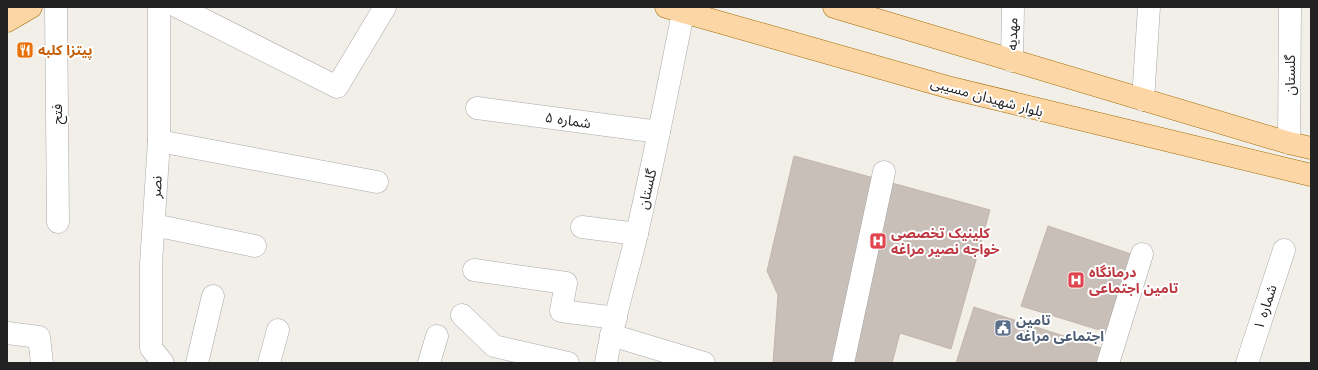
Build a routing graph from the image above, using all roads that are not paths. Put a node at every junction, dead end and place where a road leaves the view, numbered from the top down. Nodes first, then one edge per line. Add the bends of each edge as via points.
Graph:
1 (30, 7) edge
2 (56, 7) edge
3 (158, 7) edge
4 (178, 7) edge
5 (385, 7) edge
6 (834, 7) edge
7 (1013, 7) edge
8 (1149, 7) edge
9 (1290, 7) edge
10 (675, 10) edge
11 (7, 21) edge
12 (1012, 61) junction
13 (1143, 100) junction
14 (477, 108) dead end
15 (659, 132) junction
16 (159, 141) junction
17 (1289, 143) junction
18 (1311, 148) edge
19 (884, 172) dead end
20 (1311, 175) edge
21 (377, 182) dead end
22 (58, 222) dead end
23 (154, 225) junction
24 (582, 227) dead end
25 (637, 234) junction
26 (255, 246) dead end
27 (1284, 250) dead end
28 (1142, 254) dead end
29 (474, 270) dead end
30 (213, 296) dead end
31 (462, 314) dead end
32 (613, 326) junction
33 (278, 330) dead end
34 (7, 333) edge
35 (437, 336) dead end
36 (653, 356) edge
37 (42, 363) edge
38 (163, 363) edge
39 (197, 363) edge
40 (269, 363) edge
41 (429, 363) edge
42 (568, 363) edge
43 (606, 363) edge
44 (704, 363) edge
45 (843, 363) edge
46 (1108, 363) edge
47 (1247, 363) edge

1 - 11 main road
2 - 22 street, فتح
3 - 16 street, نصر
4 - 5 street via 337,87
6 - 12 main road
7 - 12 street, مهدیه
8 - 13 street
9 - 17 street, گلستان
10 - 15 street, گلستان
10 - 20 main road, بلوار شهیدان مسیبی via 951,88
12 - 13 main road
13 - 17 main road
14 - 15 street, شماره ۵
15 - 25 street, گلستان
16 - 21 street
16 - 23 street, نصر
17 - 18 main road
19 - 45 street
23 - 26 street
23 - 38 street, نصر via 151,264 151,348
24 - 25 street
25 - 32 street, گلستان
27 - 47 street, شماره ۱
28 - 46 street
29 - 32 street via 566,283 561,311
30 - 39 street
31 - 42 street via 494,346
32 - 36 street
32 - 43 street, گلستان
33 - 40 street
34 - 37 street via 39,337
35 - 41 street
36 - 44 street

